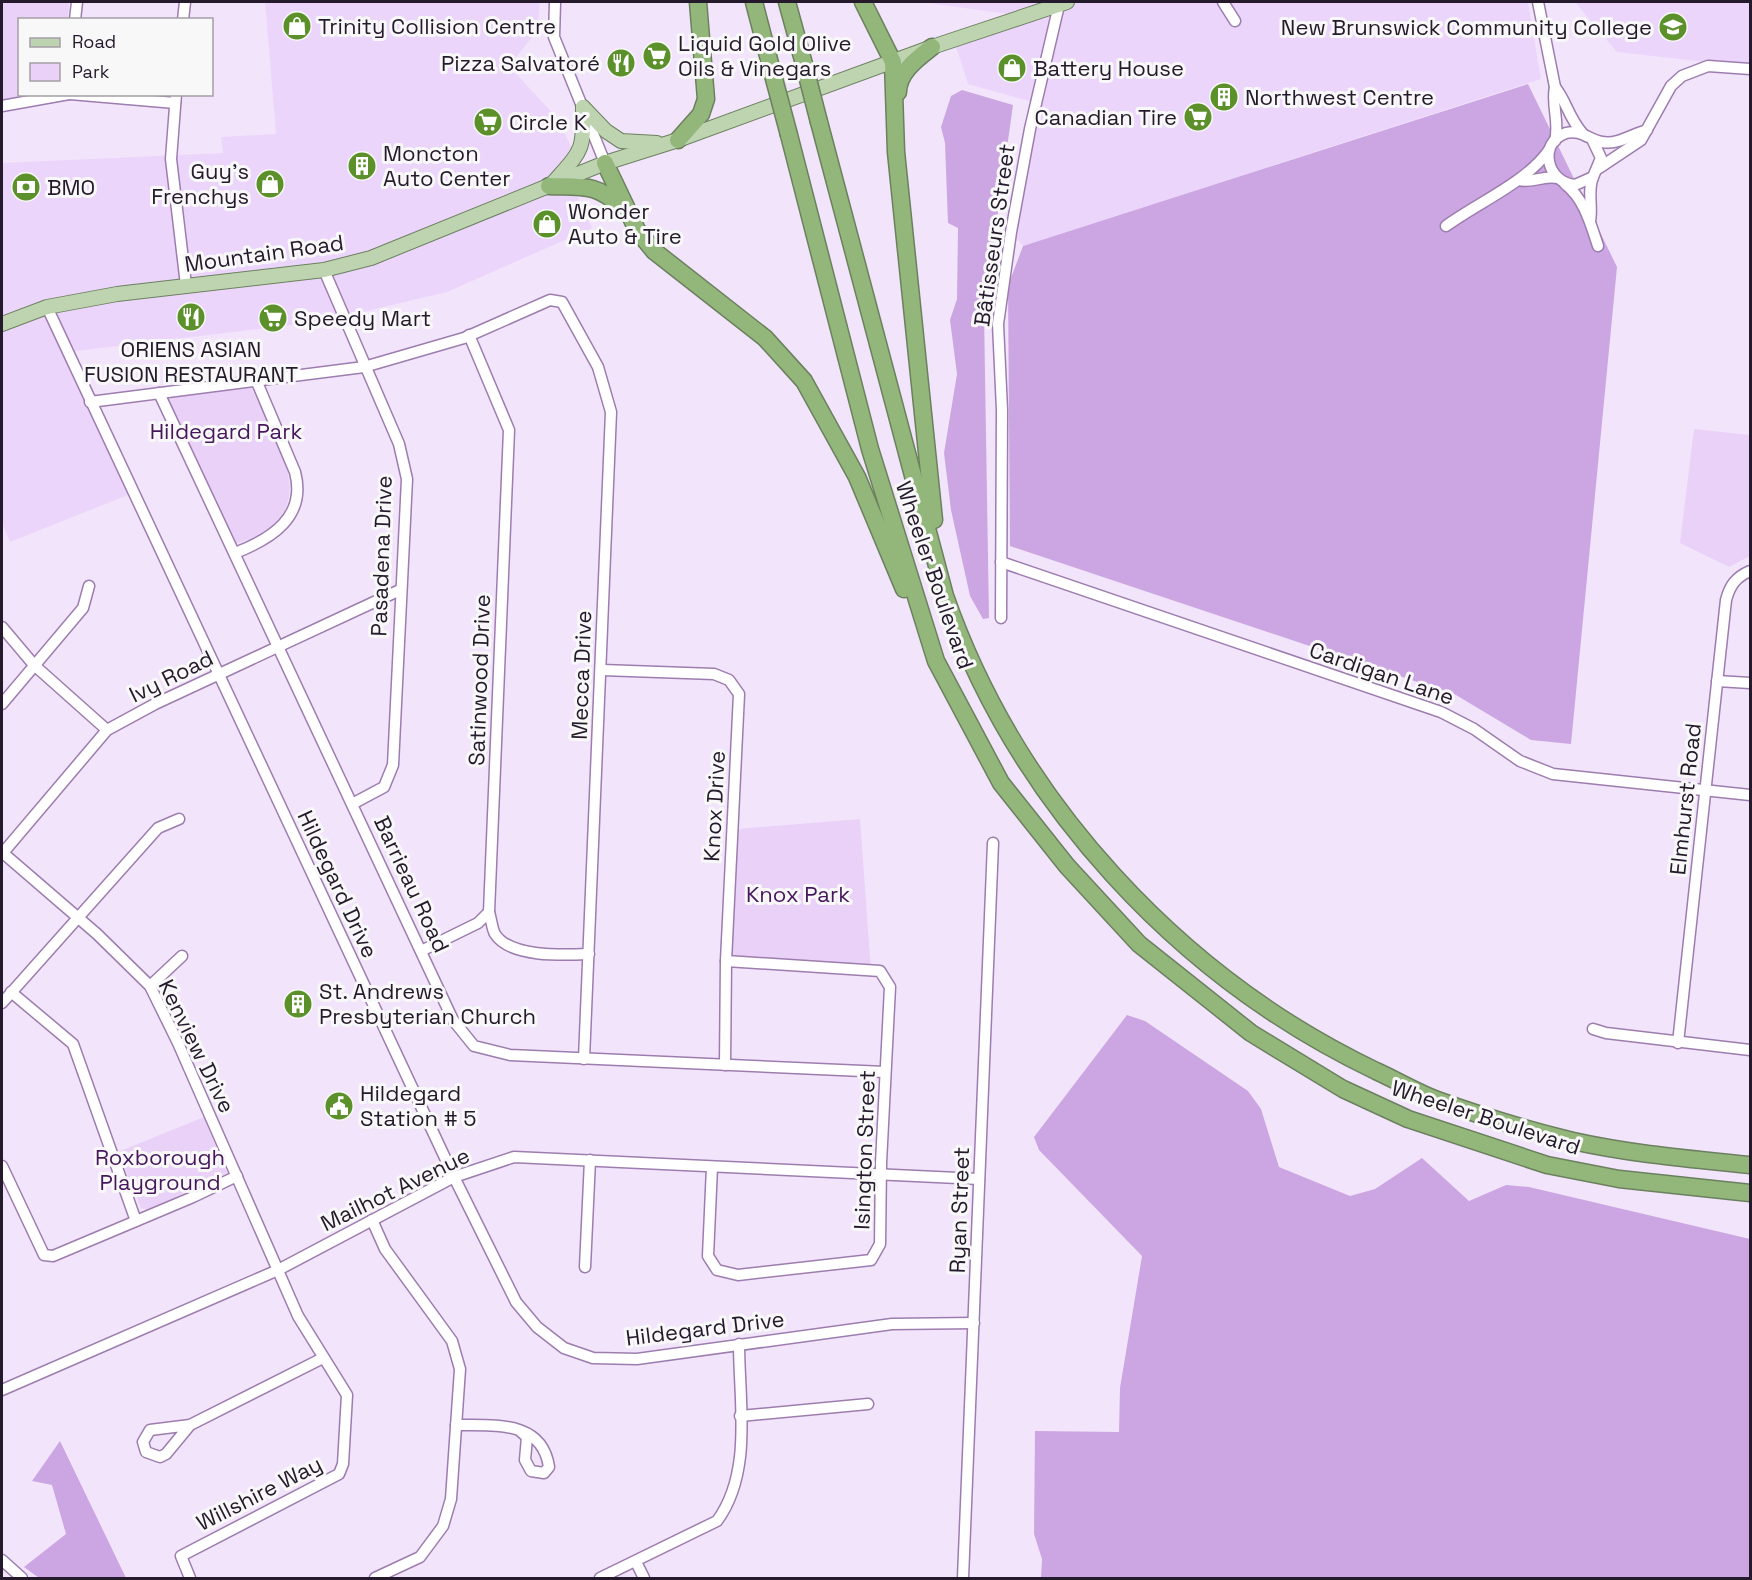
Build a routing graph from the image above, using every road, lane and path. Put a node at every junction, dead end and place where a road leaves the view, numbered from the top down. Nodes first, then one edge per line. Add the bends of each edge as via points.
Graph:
1 (77, 2) edge
2 (185, 2) edge
3 (555, 2) edge
4 (698, 2) edge
5 (754, 2) edge
6 (787, 2) edge
7 (863, 2) edge
8 (1223, 2) edge
9 (1539, 2) edge
10 (1063, 3) edge
11 (75, 18) edge
12 (183, 18) edge
13 (1235, 21) dead end
14 (932, 47) junction
15 (893, 62) junction
16 (1750, 69) edge
17 (1556, 87) junction
18 (58, 96) edge
19 (112, 96) edge
20 (176, 99) edge
21 (2, 106) edge
22 (582, 107) junction
23 (1647, 130) junction
24 (1588, 136) junction
25 (672, 142) junction
26 (1552, 146) junction
27 (605, 163) junction
28 (1596, 172) junction
29 (899, 176) junction
30 (1519, 180) junction
31 (1561, 181) junction
32 (549, 186) junction
33 (630, 217) junction
34 (1590, 221) junction
35 (1446, 226) dead end
36 (1598, 246) dead end
37 (324, 270) junction
38 (186, 285) junction
39 (47, 307) junction
40 (2, 324) edge
41 (469, 335) junction
42 (364, 368) junction
43 (256, 380) junction
44 (159, 393) junction
45 (90, 402) junction
46 (235, 553) junction
47 (1001, 562) junction
48 (1750, 571) edge
49 (89, 586) dead end
50 (400, 590) junction
51 (1001, 618) dead end
52 (2, 627) edge
53 (957, 630) junction
54 (279, 648) junction
55 (936, 661) junction
56 (34, 664) junction
57 (602, 670) junction
58 (218, 675) junction
59 (1717, 681) junction
60 (1750, 683) edge
61 (2, 704) edge
62 (107, 730) junction
63 (1705, 789) junction
64 (1750, 795) edge
65 (354, 803) junction
66 (179, 819) dead end
67 (993, 843) dead end
68 (2, 853) edge
69 (489, 912) junction
70 (77, 917) junction
71 (421, 951) junction
72 (589, 954) junction
73 (182, 956) dead end
74 (726, 961) junction
75 (150, 986) junction
76 (11, 992) junction
77 (2, 1003) edge
78 (1593, 1029) dead end
79 (1678, 1043) junction
80 (1750, 1050) edge
81 (584, 1059) junction
82 (725, 1065) junction
83 (885, 1072) junction
84 (590, 1160) junction
85 (1750, 1165) edge
86 (2, 1166) edge
87 (712, 1167) junction
88 (882, 1175) junction
89 (237, 1176) junction
90 (454, 1177) junction
91 (979, 1179) junction
92 (1750, 1193) edge
93 (372, 1220) junction
94 (136, 1221) junction
95 (585, 1267) dead end
96 (278, 1270) junction
97 (974, 1323) junction
98 (739, 1344) junction
99 (323, 1358) junction
100 (2, 1390) edge
101 (868, 1404) dead end
102 (740, 1416) junction
103 (190, 1425) dead end
104 (456, 1425) junction
105 (519, 1430) dead end
106 (2, 1560) edge
107 (636, 1562) junction
108 (22, 1578) edge
109 (190, 1578) edge
110 (375, 1578) edge
111 (600, 1578) edge
112 (644, 1578) edge
113 (963, 1578) edge

1 - 11 street
2 - 12 street
3 - 22 street via 555,38
4 - 25 highway via 706,99 701,114
5 - 55 highway, Wheeler Boulevard, bridge via 870,449
6 - 53 highway, Wheeler Boulevard, bridge
7 - 15 highway
8 - 13 street
9 - 17 street
10 - 14 main road, Mountain Road
10 - 47 street, Bâtisseurs Street via 1029,129 998,324
14 - 15 main road, Mountain Road
14 - 29 highway via 909,66 898,86
15 - 25 main road, Mountain Road
15 - 29 highway
16 - 23 street via 1708,66 1682,76 1671,86
17 - 24 street via 1571,120
17 - 26 street via 1553,97 1557,131
18 - 21 street
19 - 20 street
20 - 38 street via 171,159
22 - 25 main road via 621,141
22 - 27 street
22 - 32 main road via 584,142 576,157
23 - 24 street via 1617,142 1603,143
23 - 28 street via 1641,140
24 - 26 street via 1568,133
24 - 28 street via 1600,153
25 - 27 main road, Mountain Road
26 - 30 street
26 - 31 street via 1549,165
27 - 32 main road, Mountain Road
27 - 33 highway
28 - 31 street via 1580,184
28 - 34 street via 1589,193
29 - 53 highway via 932,513
30 - 31 street via 1549,177
30 - 35 street
31 - 34 street via 1576,194
32 - 33 highway via 606,192
32 - 37 main road, Mountain Road via 371,258
33 - 55 highway via 654,251 765,338 804,381 857,477
34 - 36 street
37 - 38 main road, Mountain Road
37 - 42 street, Pasadena Drive
38 - 39 main road, Mountain Road
39 - 40 main road, Mountain Road
39 - 45 street, Hildegard Drive
41 - 42 street
41 - 57 street, Mecca Drive via 550,300 562,302 598,367 610,412
41 - 69 street, Satinwood Drive via 509,430
42 - 43 street
42 - 50 street, Pasadena Drive via 399,444 406,479
43 - 44 street
43 - 46 street via 294,472 295,507 288,521 272,535
44 - 45 street
44 - 46 street, Barrieau Road
45 - 58 street, Hildegard Drive
46 - 54 street, Barrieau Road
47 - 51 street, Bâtisseurs Street
47 - 63 street, Cardigan Lane via 1440,712 1537,770 1594,780
48 - 59 street, Elmhurst Road via 1730,586
49 - 56 street via 83,608
50 - 54 street, Ivy Road
50 - 65 street, Pasadena Drive via 393,765 384,787
52 - 56 street
53 - 85 highway, Wheeler Boulevard via 1007,731 1050,799 1099,860 1212,968 1272,1012 1335,1051 1436,1100 1574,1141
54 - 58 street, Ivy Road
54 - 65 street, Barrieau Road
55 - 92 highway, Wheeler Boulevard via 1001,783 1067,866 1139,944 1251,1033 1343,1089 1408,1119 1547,1165 1619,1179
56 - 61 street
56 - 62 street
57 - 72 street, Mecca Drive
57 - 74 street, Knox Drive via 714,674 729,680 738,694
58 - 62 street, Ivy Road
58 - 90 street, Hildegard Drive
59 - 60 street
59 - 63 street, Elmhurst Road
62 - 68 street, Ivy Road
63 - 64 street, Cardigan Lane
63 - 79 street, Elmhurst Road
65 - 71 street, Barrieau Road
66 - 70 street via 158,828
67 - 91 street, Ryan Street
68 - 70 street, Kenview Drive
69 - 71 street via 478,923
69 - 72 street, Satinwood Drive via 495,934 508,946 547,955
70 - 75 street, Kenview Drive
70 - 76 street
71 - 81 street, Barrieau Road via 453,1020 474,1046 510,1055
72 - 81 street, Mecca Drive
73 - 75 street
74 - 82 street, Knox Drive
74 - 83 street, Isington Street via 880,971 890,987
75 - 89 street, Kenview Drive
76 - 77 street
76 - 94 street via 73,1044
78 - 79 street
79 - 80 street
81 - 82 street, Barrieau Road
82 - 83 street, Barrieau Road
83 - 88 street, Isington Street
84 - 87 street, Mailhot Avenue
84 - 90 street, Mailhot Avenue via 514,1157
84 - 95 street
86 - 94 street via 44,1255 53,1256
87 - 88 street, Mailhot Avenue
87 - 88 street, Isington Street via 708,1256 717,1270 738,1275 871,1260 880,1244
88 - 91 street, Mailhot Avenue
89 - 94 street
89 - 96 street, Kenview Drive
90 - 93 street, Mailhot Avenue
90 - 98 street, Hildegard Drive via 516,1302 537,1327 564,1348 592,1358 637,1359
91 - 97 street, Ryan Street
93 - 96 street, Mailhot Avenue
93 - 104 street via 385,1250 452,1341 460,1368
96 - 99 street, Willshire Way via 298,1316
96 - 100 street, Mailhot Avenue
97 - 98 street, Hildegard Drive via 892,1324
97 - 113 street, Ryan Street
98 - 102 street
99 - 103 street
99 - 109 street, Willshire Way via 347,1395 339,1474 181,1556
101 - 102 street
102 - 107 street via 739,1473 729,1504 717,1521
104 - 105 street
104 - 110 street via 451,1499 443,1526 420,1557
106 - 108 street
107 - 111 street
107 - 112 street

